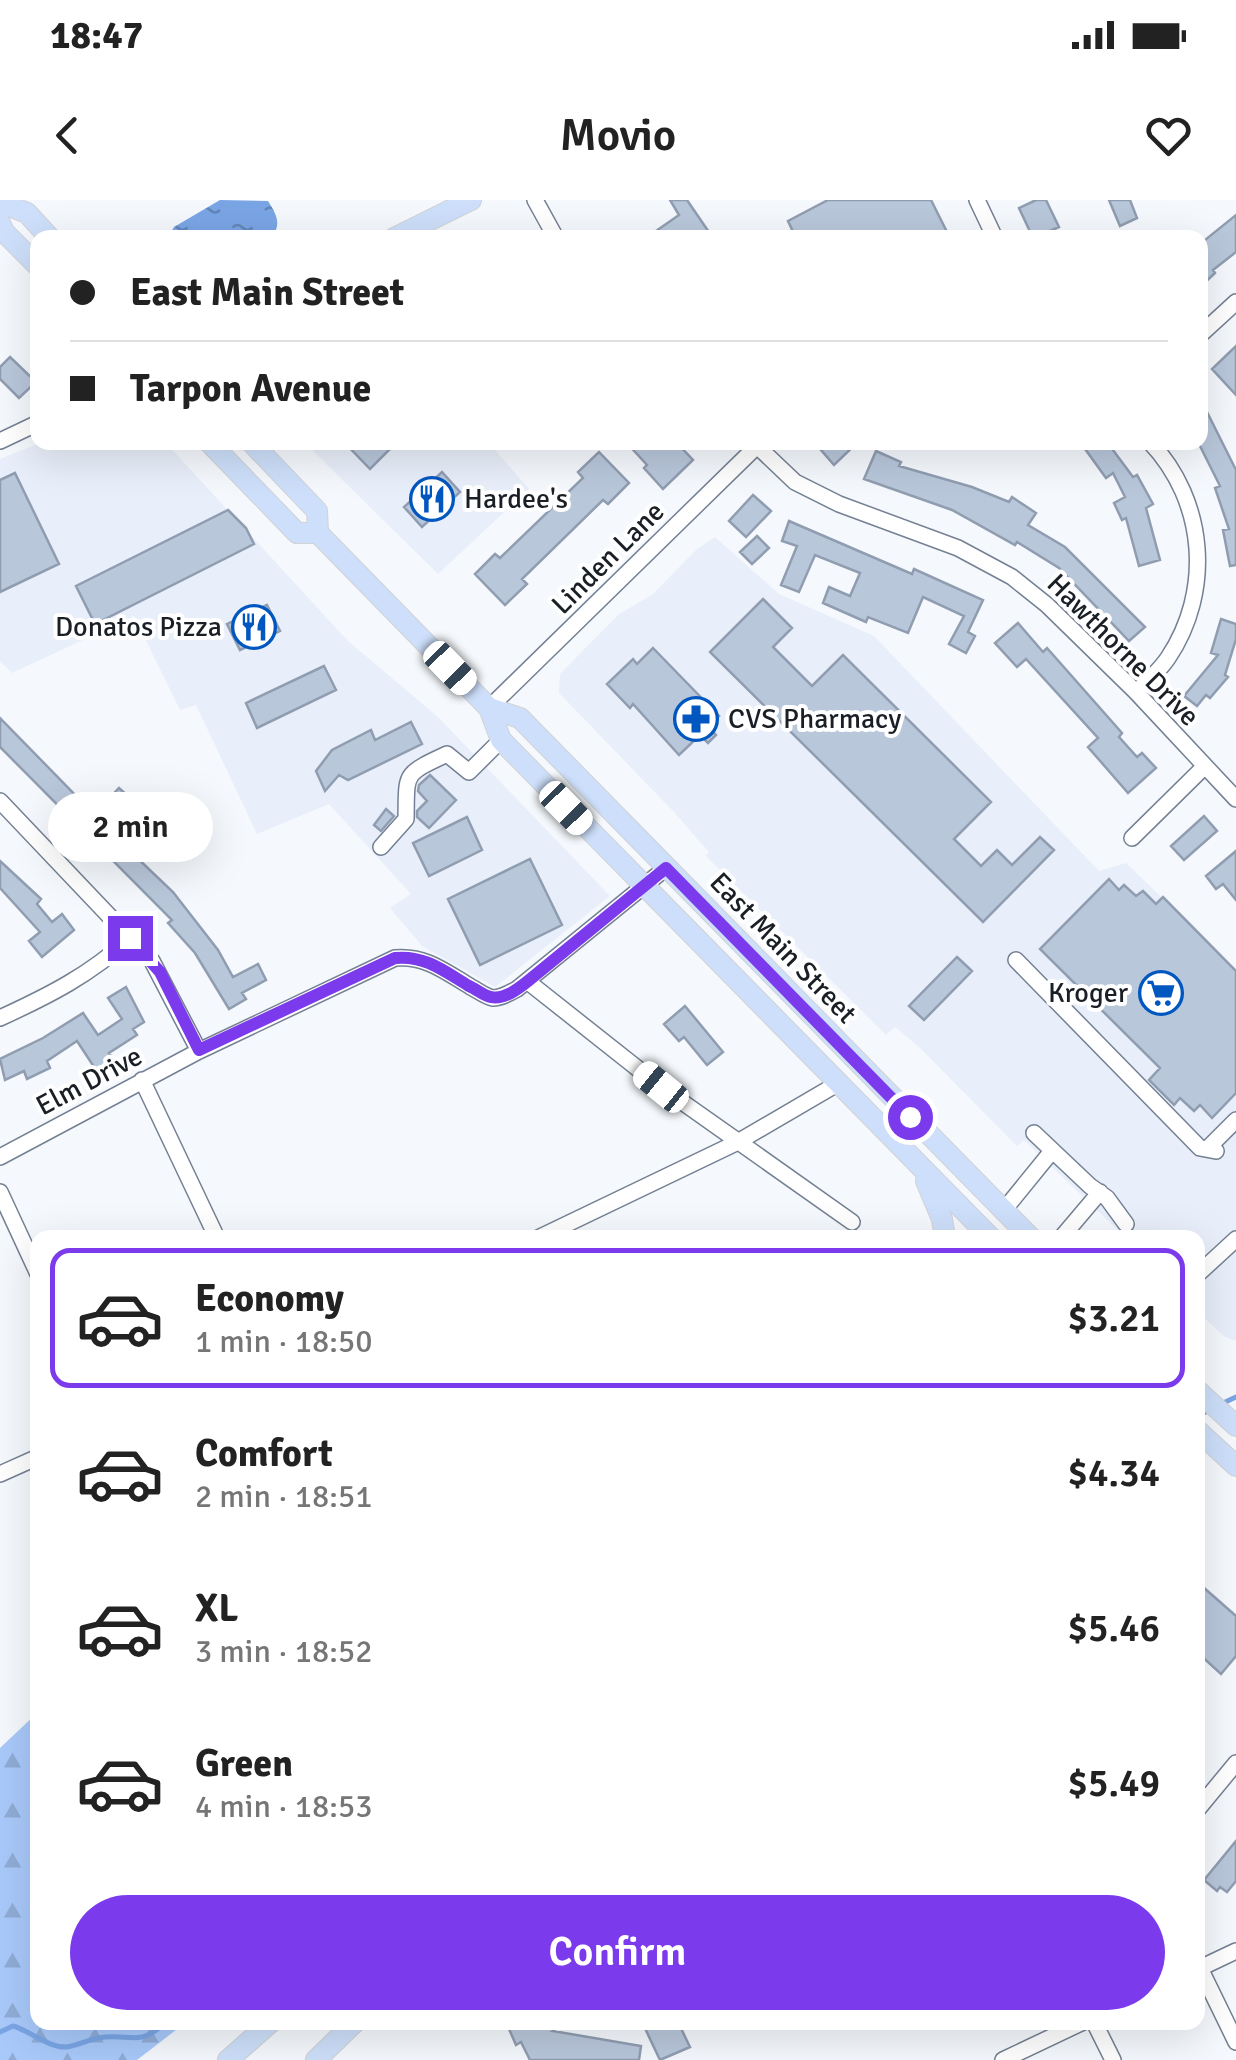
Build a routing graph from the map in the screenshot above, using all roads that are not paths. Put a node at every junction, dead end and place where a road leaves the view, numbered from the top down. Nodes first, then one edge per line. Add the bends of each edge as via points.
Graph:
1 (471, 200) edge
2 (535, 200) edge
3 (977, 200) edge
4 (0, 202) edge
5 (0, 223) edge
6 (42, 230) edge
7 (410, 230) edge
8 (552, 230) edge
9 (991, 230) edge
10 (30, 258) edge
11 (1236, 302) edge
12 (1208, 328) edge
13 (30, 426) edge
14 (0, 441) edge
15 (218, 450) edge
16 (259, 450) edge
17 (751, 450) edge
18 (763, 450) edge
19 (1156, 450) edge
20 (318, 533) junction
21 (1136, 692) junction
22 (490, 708) junction
23 (501, 740) junction
24 (1204, 767) junction
25 (1236, 799) edge
26 (0, 801) edge
27 (1132, 838) dead end
28 (381, 847) dead end
29 (666, 868) junction
30 (643, 887) junction
31 (130, 938) junction
32 (1016, 960) dead end
33 (528, 981) junction
34 (0, 1018) edge
35 (199, 1050) junction
36 (142, 1080) junction
37 (837, 1084) junction
38 (1236, 1120) edge
39 (1034, 1133) dead end
40 (736, 1143) junction
41 (1052, 1151) junction
42 (0, 1157) edge
43 (918, 1166) junction
44 (0, 1192) edge
45 (1100, 1192) junction
46 (1004, 1210) junction
47 (1079, 1219) junction
48 (852, 1222) dead end
49 (212, 1230) edge
50 (555, 1230) edge
51 (942, 1230) edge
52 (981, 1230) edge
53 (992, 1230) edge
54 (1024, 1230) edge
55 (1069, 1230) edge
56 (1236, 1239) edge
57 (30, 1257) edge
58 (1205, 1268) edge
59 (1205, 1397) edge
60 (1236, 1426) edge
61 (1205, 1439) edge
62 (30, 1461) edge
63 (1236, 1466) edge
64 (0, 1474) edge
65 (1234, 1767) edge
66 (1205, 1801) edge
67 (1236, 1952) edge
68 (1205, 1966) edge
69 (1205, 1981) edge
70 (262, 2030) edge
71 (347, 2030) edge
72 (1067, 2030) edge
73 (1098, 2030) edge
74 (1236, 2042) edge
75 (228, 2060) edge
76 (316, 2060) edge
77 (1003, 2060) edge
78 (1113, 2060) edge

1 - 7 main road
2 - 8 street
3 - 9 street
4 - 6 main road
5 - 10 main road
11 - 12 street
13 - 14 street
15 - 20 main road, East Main Street via 297,533
16 - 20 main road, East Main Street via 317,510
17 - 22 street, Linden Lane
18 - 21 street, Hawthorne Drive via 795,482 1012,577
19 - 21 street via 1186,499 1198,563 1191,612 1177,644
20 - 22 main road, East Main Street
21 - 24 street, Hawthorne Drive
22 - 23 main road, East Main Street
22 - 29 main road, East Main Street via 520,718
23 - 28 street via 468,772 447,754 411,774 406,819
23 - 30 main road, East Main Street
24 - 25 street, Hawthorne Drive
24 - 27 street
26 - 31 street
29 - 30 street, Elm Drive
29 - 46 main road, East Main Street
30 - 33 street, Elm Drive
30 - 37 main road, East Main Street
31 - 34 street via 91,972
31 - 35 street via 160,972
32 - 38 street via 1200,1148 1211,1150
33 - 35 street, Elm Drive via 492,998 426,960 395,958
33 - 40 street
35 - 36 street, Elm Drive
36 - 42 street, Elm Drive
36 - 49 street
37 - 40 street
37 - 43 main road, East Main Street
39 - 41 street
40 - 48 street
40 - 50 street
41 - 45 street
41 - 46 street
43 - 51 main road
43 - 52 main road, East Main Street
44 - 57 street
45 - 47 street
45 - 47 street via 1122,1219
46 - 53 main road
46 - 54 main road, East Main Street
47 - 55 street
56 - 58 street
59 - 60 main road
61 - 63 main road
62 - 64 street
65 - 66 street
67 - 68 street
69 - 74 street
70 - 75 main road
71 - 76 main road
72 - 77 street
73 - 78 street

